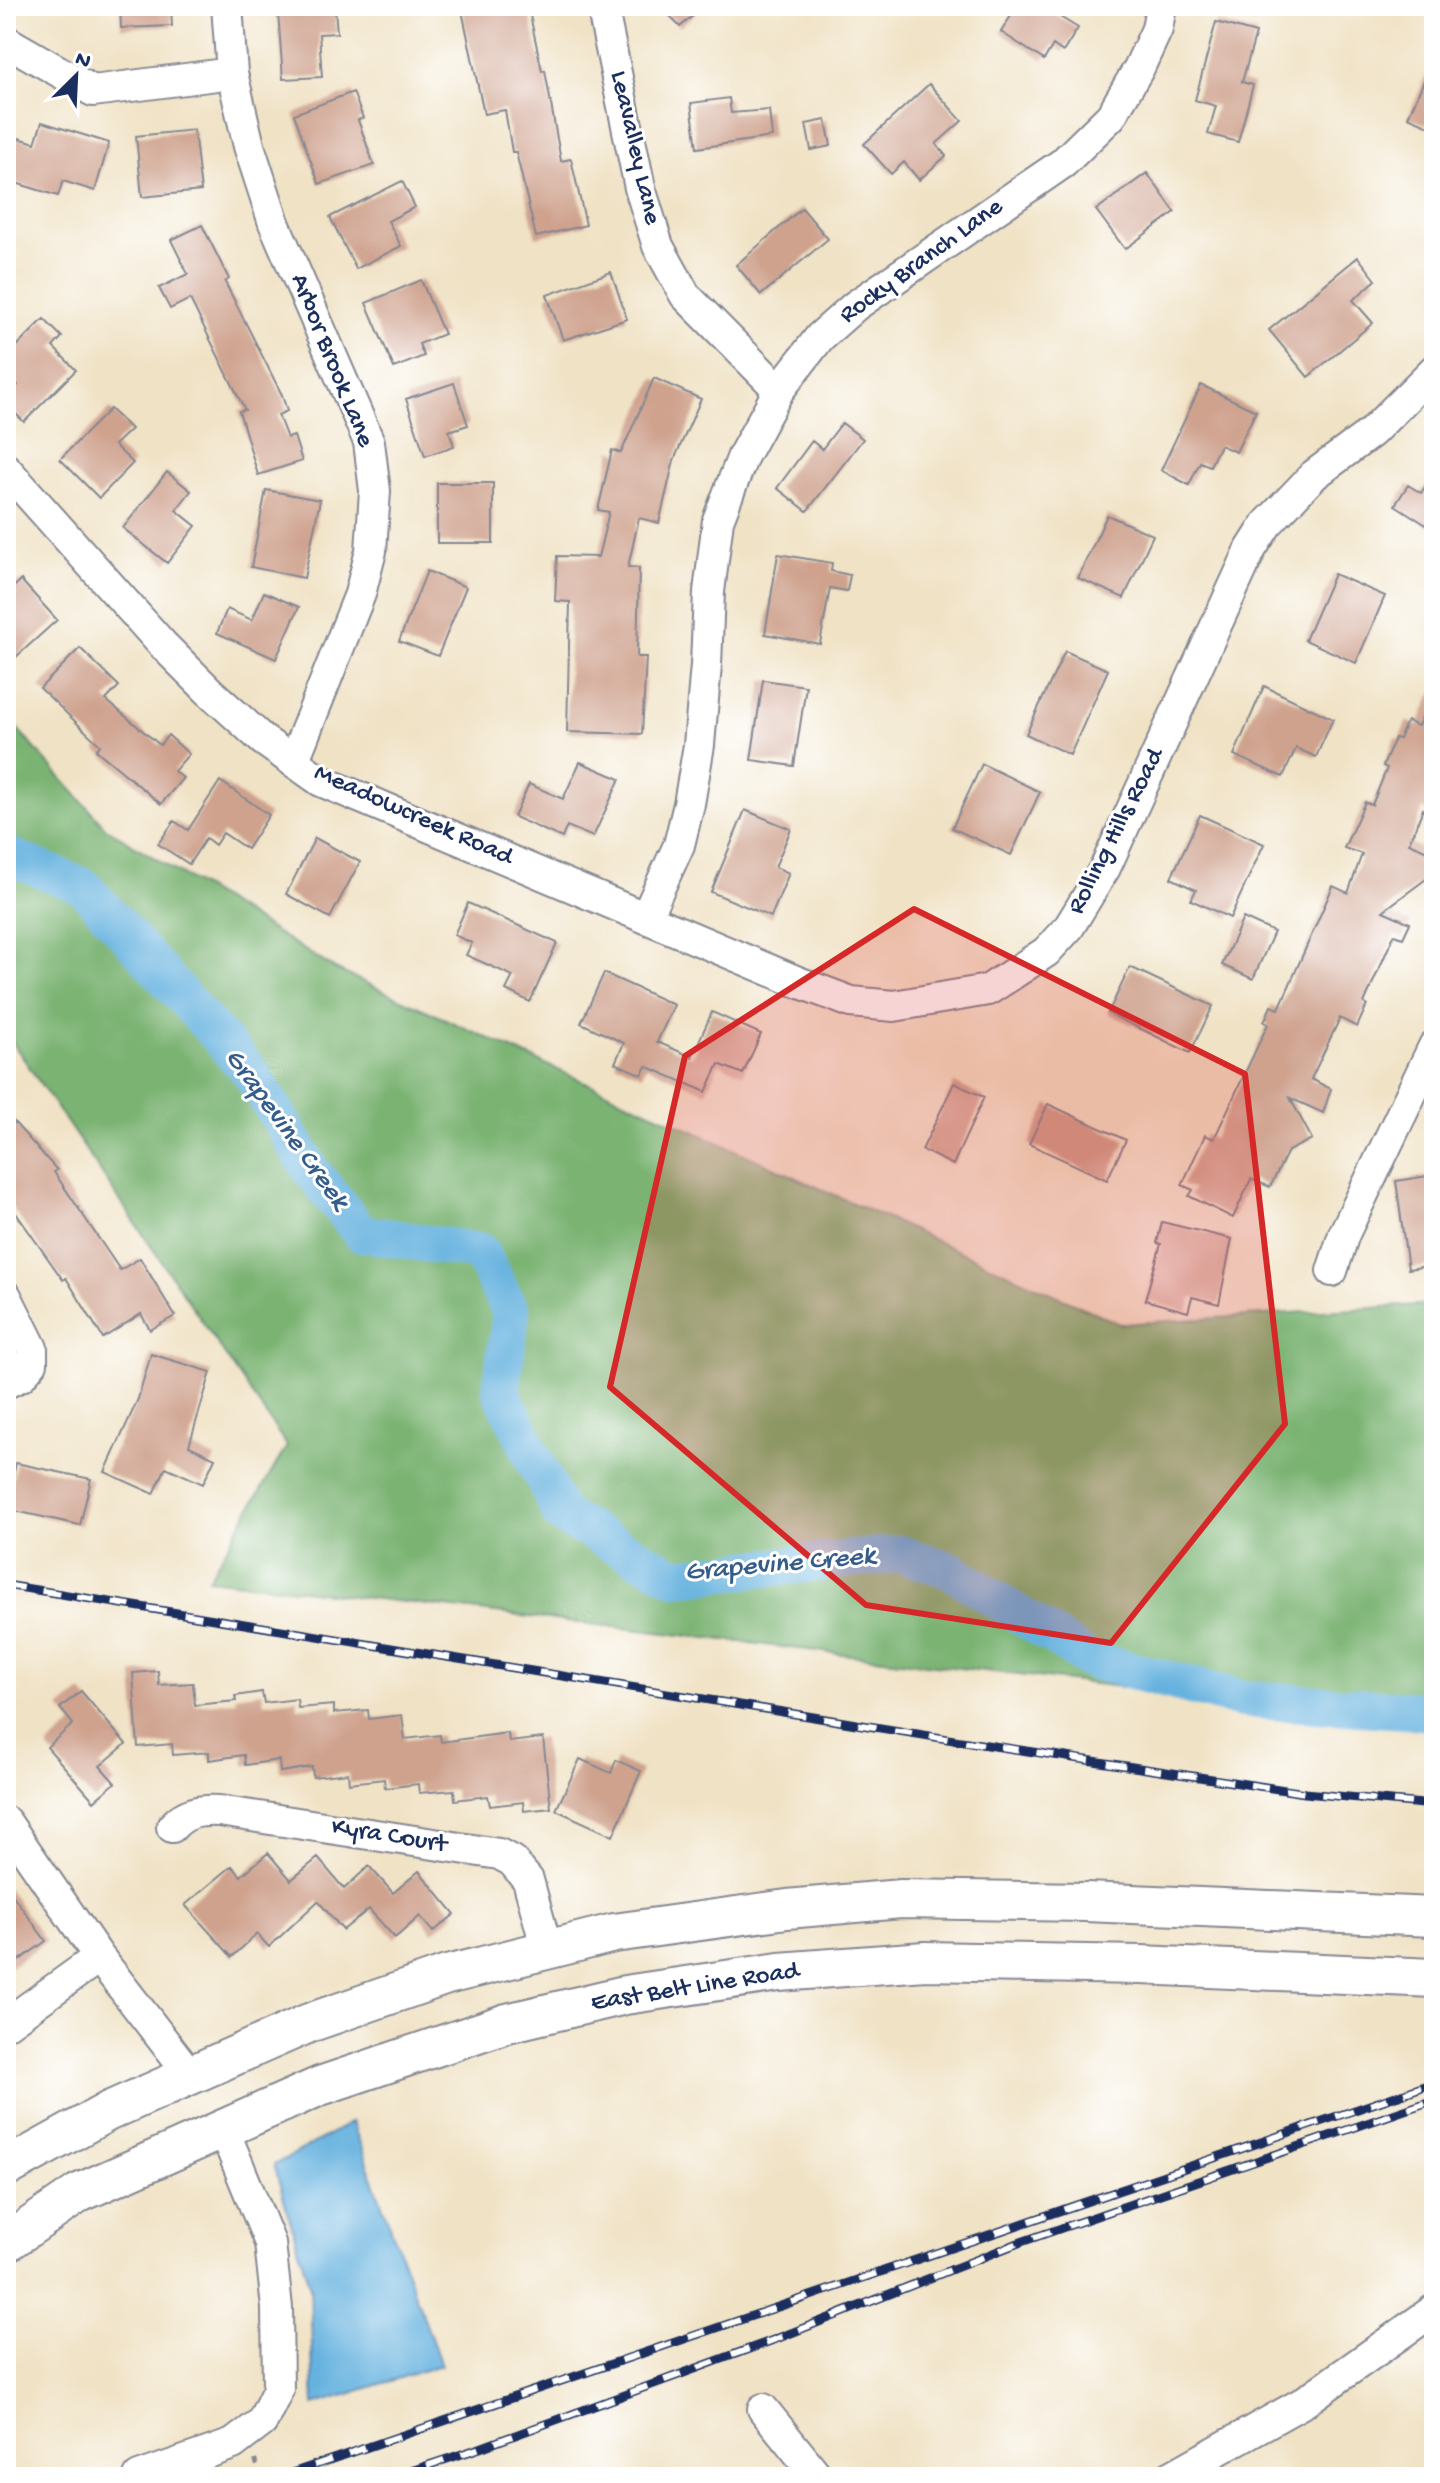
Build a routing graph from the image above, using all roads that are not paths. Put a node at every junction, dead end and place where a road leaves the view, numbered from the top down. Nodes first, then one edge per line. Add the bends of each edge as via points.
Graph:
1 (227, 6) edge
2 (604, 6) edge
3 (1161, 6) edge
4 (6, 41) edge
5 (232, 73) junction
6 (1434, 370) edge
7 (779, 390) junction
8 (6, 469) edge
9 (294, 760) junction
10 (646, 917) junction
11 (1434, 1046) edge
12 (1332, 1271) dead end
13 (6, 1296) edge
14 (6, 1383) edge
15 (6, 1822) edge
16 (172, 1827) dead end
17 (1347, 1913) junction
18 (1434, 1917) edge
19 (547, 1950) junction
20 (99, 1957) junction
21 (1343, 1975) junction
22 (1434, 1978) edge
23 (507, 2023) junction
24 (6, 2024) edge
25 (190, 2075) junction
26 (223, 2128) junction
27 (6, 2168) edge
28 (6, 2243) edge
29 (1434, 2310) edge
30 (763, 2409) dead end
31 (139, 2477) edge
32 (818, 2477) edge
33 (1170, 2477) edge

1 - 5 street, Arbor Brook Lane
2 - 7 street, Leavalley Lane via 640,188 658,246 685,295
3 - 7 street, Rocky Branch Lane via 1157,29 1111,116 1063,163 855,306 820,337
4 - 5 street via 93,91
5 - 9 street, Arbor Brook Lane via 274,223 369,442 375,491 371,551 360,594
6 - 10 street, Rolling Hills Road via 1372,432 1314,475 1267,524 1105,868 1069,927 1046,952 988,990 894,1006 851,1002
7 - 10 street, Rocky Branch Lane via 743,456 718,520 689,804 679,845
8 - 9 street, Meadowcreek Road via 171,653 263,740
9 - 10 street, Meadowcreek Road via 321,781
11 - 12 street via 1344,1234
13 - 14 street via 32,1348 32,1363
15 - 20 street
16 - 19 street, Kyra Court via 190,1813 219,1811 499,1854 528,1880
17 - 18 main road
17 - 19 main road via 901,1899 614,1933
17 - 21 main road
19 - 23 main road via 539,1990
19 - 25 main road via 447,1975 309,2023
20 - 24 street
20 - 25 street
21 - 22 main road, East Belt Line Road
21 - 23 main road, East Belt Line Road via 925,1961 764,1975 625,1995
23 - 26 main road, East Belt Line Road via 320,2086
25 - 26 main road
25 - 27 main road via 109,2111
26 - 28 main road, East Belt Line Road via 79,2193
26 - 31 street via 270,2243 278,2389 262,2422 233,2444
29 - 33 street via 1304,2402
30 - 32 street

